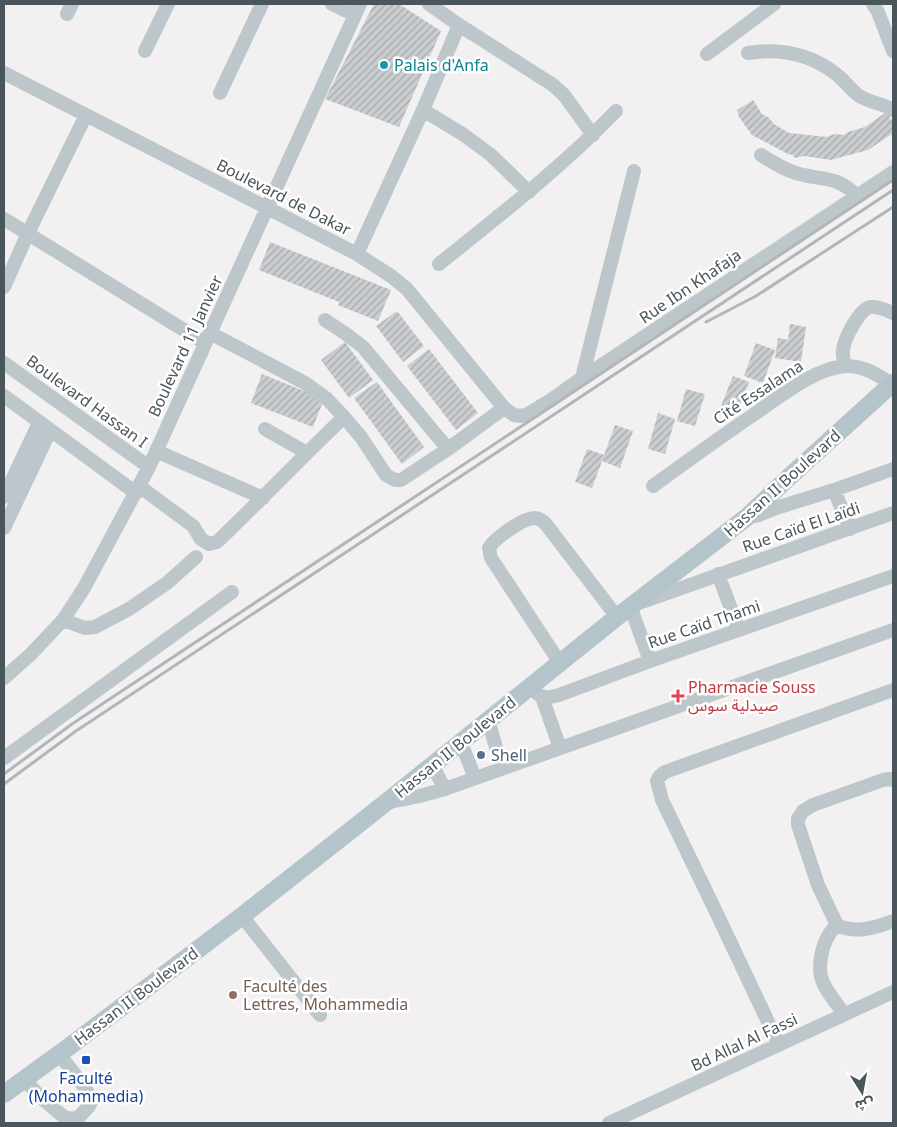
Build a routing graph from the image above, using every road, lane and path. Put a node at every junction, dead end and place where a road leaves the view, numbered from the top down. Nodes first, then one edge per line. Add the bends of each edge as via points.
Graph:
1 (168, 4) edge
2 (262, 4) edge
3 (332, 4) edge
4 (428, 4) edge
5 (774, 4) edge
6 (872, 4) edge
7 (357, 9) edge
8 (459, 25) junction
9 (145, 51) dead end
10 (893, 51) edge
11 (748, 52) dead end
12 (707, 54) dead end
13 (4, 73) edge
14 (220, 93) dead end
15 (423, 110) junction
16 (893, 110) edge
17 (616, 111) dead end
18 (86, 115) junction
19 (593, 135) junction
20 (761, 155) dead end
21 (634, 171) dead end
22 (893, 172) edge
23 (529, 192) junction
24 (857, 196) junction
25 (267, 208) junction
26 (4, 219) edge
27 (28, 234) junction
28 (357, 254) junction
29 (439, 264) dead end
30 (4, 287) edge
31 (893, 313) edge
32 (326, 320) dead end
33 (208, 338) junction
34 (4, 363) edge
35 (845, 366) junction
36 (582, 378) junction
37 (893, 383) edge
38 (4, 396) edge
39 (504, 408) junction
40 (344, 417) junction
41 (45, 427) junction
42 (266, 429) dead end
43 (448, 449) junction
44 (156, 451) junction
45 (307, 453) junction
46 (149, 467) junction
47 (893, 469) edge
48 (653, 486) dead end
49 (138, 489) junction
50 (834, 490) junction
51 (4, 497) edge
52 (263, 498) junction
53 (8, 510) edge
54 (893, 512) edge
55 (747, 517) junction
56 (4, 528) edge
57 (850, 529) junction
58 (196, 557) dead end
59 (718, 574) junction
60 (893, 576) edge
61 (232, 592) dead end
62 (628, 609) junction
63 (63, 620) junction
64 (739, 630) junction
65 (893, 630) edge
66 (650, 661) junction
67 (560, 662) junction
68 (4, 678) edge
69 (893, 690) edge
70 (537, 692) junction
71 (488, 720) junction
72 (461, 743) junction
73 (560, 748) junction
74 (4, 758) edge
75 (432, 765) junction
76 (502, 768) junction
77 (474, 778) junction
78 (893, 780) edge
79 (445, 789) junction
80 (384, 803) junction
81 (242, 916) junction
82 (893, 921) edge
83 (837, 925) junction
84 (893, 992) edge
85 (844, 1014) junction
86 (320, 1015) dead end
87 (779, 1045) junction
88 (59, 1054) junction
89 (24, 1080) junction
90 (4, 1094) edge
91 (609, 1123) edge

1 - 9 street
2 - 14 street
3 - 7 street
4 - 8 street
5 - 12 street
6 - 10 street
7 - 25 street, Boulevard 11 Janvier
8 - 15 street
8 - 19 street via 553,85
11 - 16 street via 785,52 808,58 828,68 859,96
13 - 18 street, Boulevard de Dakar
15 - 23 street via 490,154
15 - 28 street
17 - 19 street
18 - 25 street, Boulevard de Dakar
18 - 27 street
19 - 23 street
20 - 24 street via 796,173 838,181
21 - 36 street
22 - 24 street, Rue Ibn Khafaja
23 - 29 street
24 - 36 street, Rue Ibn Khafaja
25 - 28 street, Boulevard de Dakar
25 - 33 street, Boulevard 11 Janvier
26 - 27 street
27 - 30 street
27 - 33 street
28 - 39 street, Boulevard de Dakar via 408,289
31 - 35 street via 878,307 868,308 859,316 844,344
32 - 43 street via 362,347
33 - 40 street via 305,383
33 - 44 street, Boulevard 11 Janvier
34 - 46 street, Boulevard Hassan I
35 - 37 street, Cité Essalama via 859,367
35 - 48 street, Cité Essalama via 828,370 788,391
36 - 39 street, Rue Ibn Khafaja via 528,414 514,415
37 - 55 main road, Hassan II Boulevard
38 - 41 street
39 - 43 street
40 - 43 street via 386,475 395,480 401,480
40 - 45 street
41 - 49 street
41 - 51 street
41 - 53 street
42 - 45 street
44 - 46 street, Boulevard 11 Janvier
44 - 52 street
45 - 52 street
46 - 49 street, Boulevard 11 Janvier
47 - 50 street
49 - 52 street via 193,526 201,539 209,544 217,542
49 - 63 street, Boulevard 11 Janvier
50 - 55 street
50 - 57 street
53 - 56 street
54 - 57 street, Rue Caïd El Laïdi
55 - 62 main road, Hassan II Boulevard
57 - 59 street, Rue Caïd El Laïdi
58 - 63 street via 167,583 95,627 84,628
59 - 62 street, Rue Caïd El Laïdi
59 - 64 street
60 - 64 street, Rue Caïd Thami
61 - 74 street
62 - 66 street via 632,611
62 - 67 main road, Hassan II Boulevard
62 - 67 street via 541,520 529,518 496,539 489,548 491,558
63 - 68 street, Boulevard 11 Janvier
64 - 66 street, Rue Caïd Thami
65 - 73 street
66 - 70 street, Rue Caïd Thami via 549,698
67 - 70 main road, Hassan II Boulevard
69 - 87 street via 665,772 657,781 662,800
70 - 71 main road, Hassan II Boulevard
70 - 73 street
71 - 72 main road, Hassan II Boulevard
71 - 76 street
72 - 75 main road, Hassan II Boulevard
72 - 77 street
73 - 76 street
75 - 79 street
75 - 80 main road, Hassan II Boulevard
76 - 77 street
77 - 79 street
78 - 83 street via 883,780 813,805 798,819 815,877
79 - 80 street
80 - 81 main road, Hassan II Boulevard
81 - 86 street
81 - 88 main road, Hassan II Boulevard
82 - 83 street via 858,930
83 - 85 street via 828,934 819,968 824,986
84 - 85 street, Bd Allal Al Fassi
85 - 87 street, Bd Allal Al Fassi
87 - 91 street, Bd Allal Al Fassi
88 - 89 main road, Hassan II Boulevard
88 - 89 street via 90,1096 90,1106 79,1117 64,1117 44,1102
89 - 90 main road, Hassan II Boulevard

